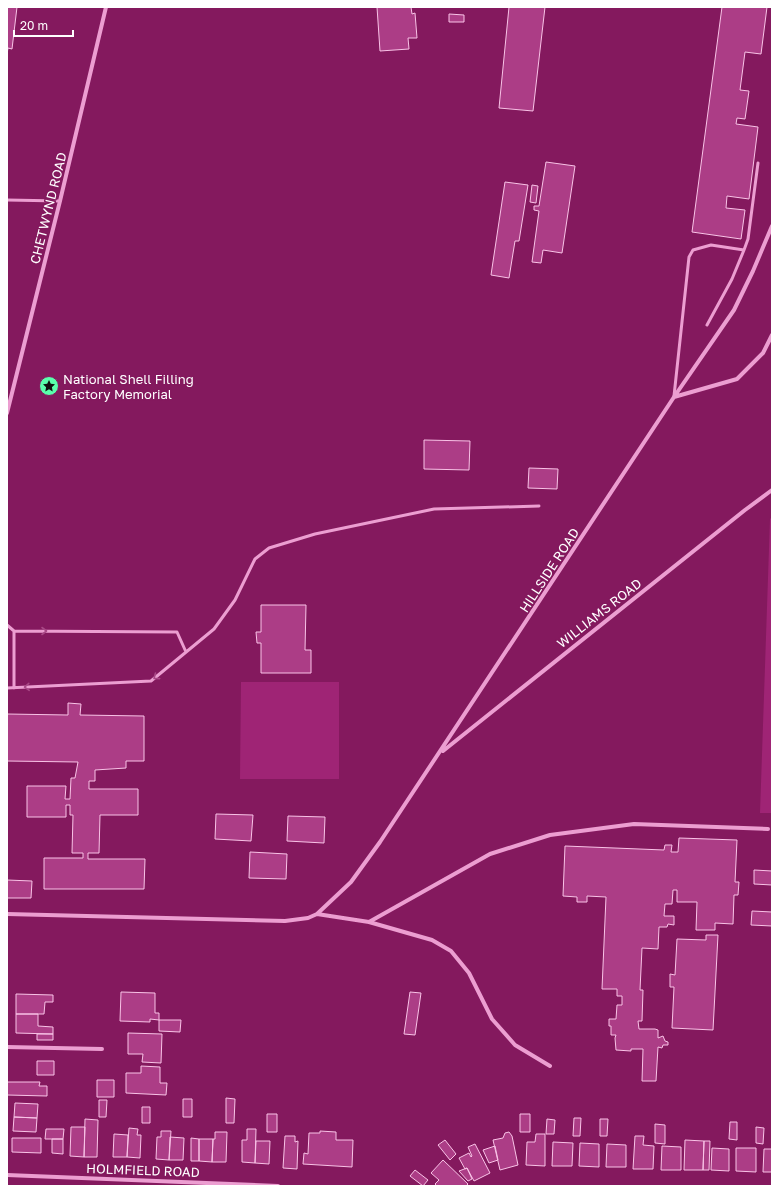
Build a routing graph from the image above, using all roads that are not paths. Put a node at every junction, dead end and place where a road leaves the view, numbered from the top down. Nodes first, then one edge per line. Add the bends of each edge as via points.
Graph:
1 (106, 7) edge
2 (758, 163) dead end
3 (7, 200) edge
4 (60, 201) junction
5 (772, 226) edge
6 (744, 250) junction
7 (707, 325) dead end
8 (772, 335) edge
9 (674, 397) junction
10 (7, 408) edge
11 (7, 413) edge
12 (772, 490) edge
13 (539, 506) dead end
14 (7, 626) edge
15 (14, 630) junction
16 (186, 652) junction
17 (7, 688) edge
18 (14, 688) junction
19 (440, 754) junction
20 (768, 829) dead end
21 (7, 914) edge
22 (316, 914) junction
23 (368, 922) junction
24 (7, 1047) edge
25 (102, 1049) dead end
26 (550, 1066) dead end
27 (7, 1175) edge
28 (278, 1186) edge

1 - 4 street, CHETWYND ROAD
2 - 6 lane via 748,239
3 - 4 lane
4 - 10 street, CHETWYND ROAD
5 - 9 street, HILLSIDE ROAD via 754,271 734,310
6 - 7 lane via 732,279
6 - 9 lane via 711,245 693,250 689,257
8 - 9 street via 763,353 737,379
9 - 19 street, HILLSIDE ROAD
10 - 11 street, CHETWYND ROAD
12 - 19 street, WILLIAMS ROAD
13 - 16 lane via 434,509 315,534 269,548 255,559 235,600 214,629
14 - 15 lane
15 -> 16 lane via 177,632
15 - 18 lane
16 -> 18 lane via 151,681
17 - 18 lane
19 - 22 street, HILLSIDE ROAD via 351,882
20 - 23 street via 634,824 550,835 490,854
21 - 22 street via 285,921 308,918
22 - 23 street
23 - 26 street via 432,940 451,951 469,973 492,1019 510,1040
24 - 25 street
27 - 28 street, HOLMFIELD ROAD

